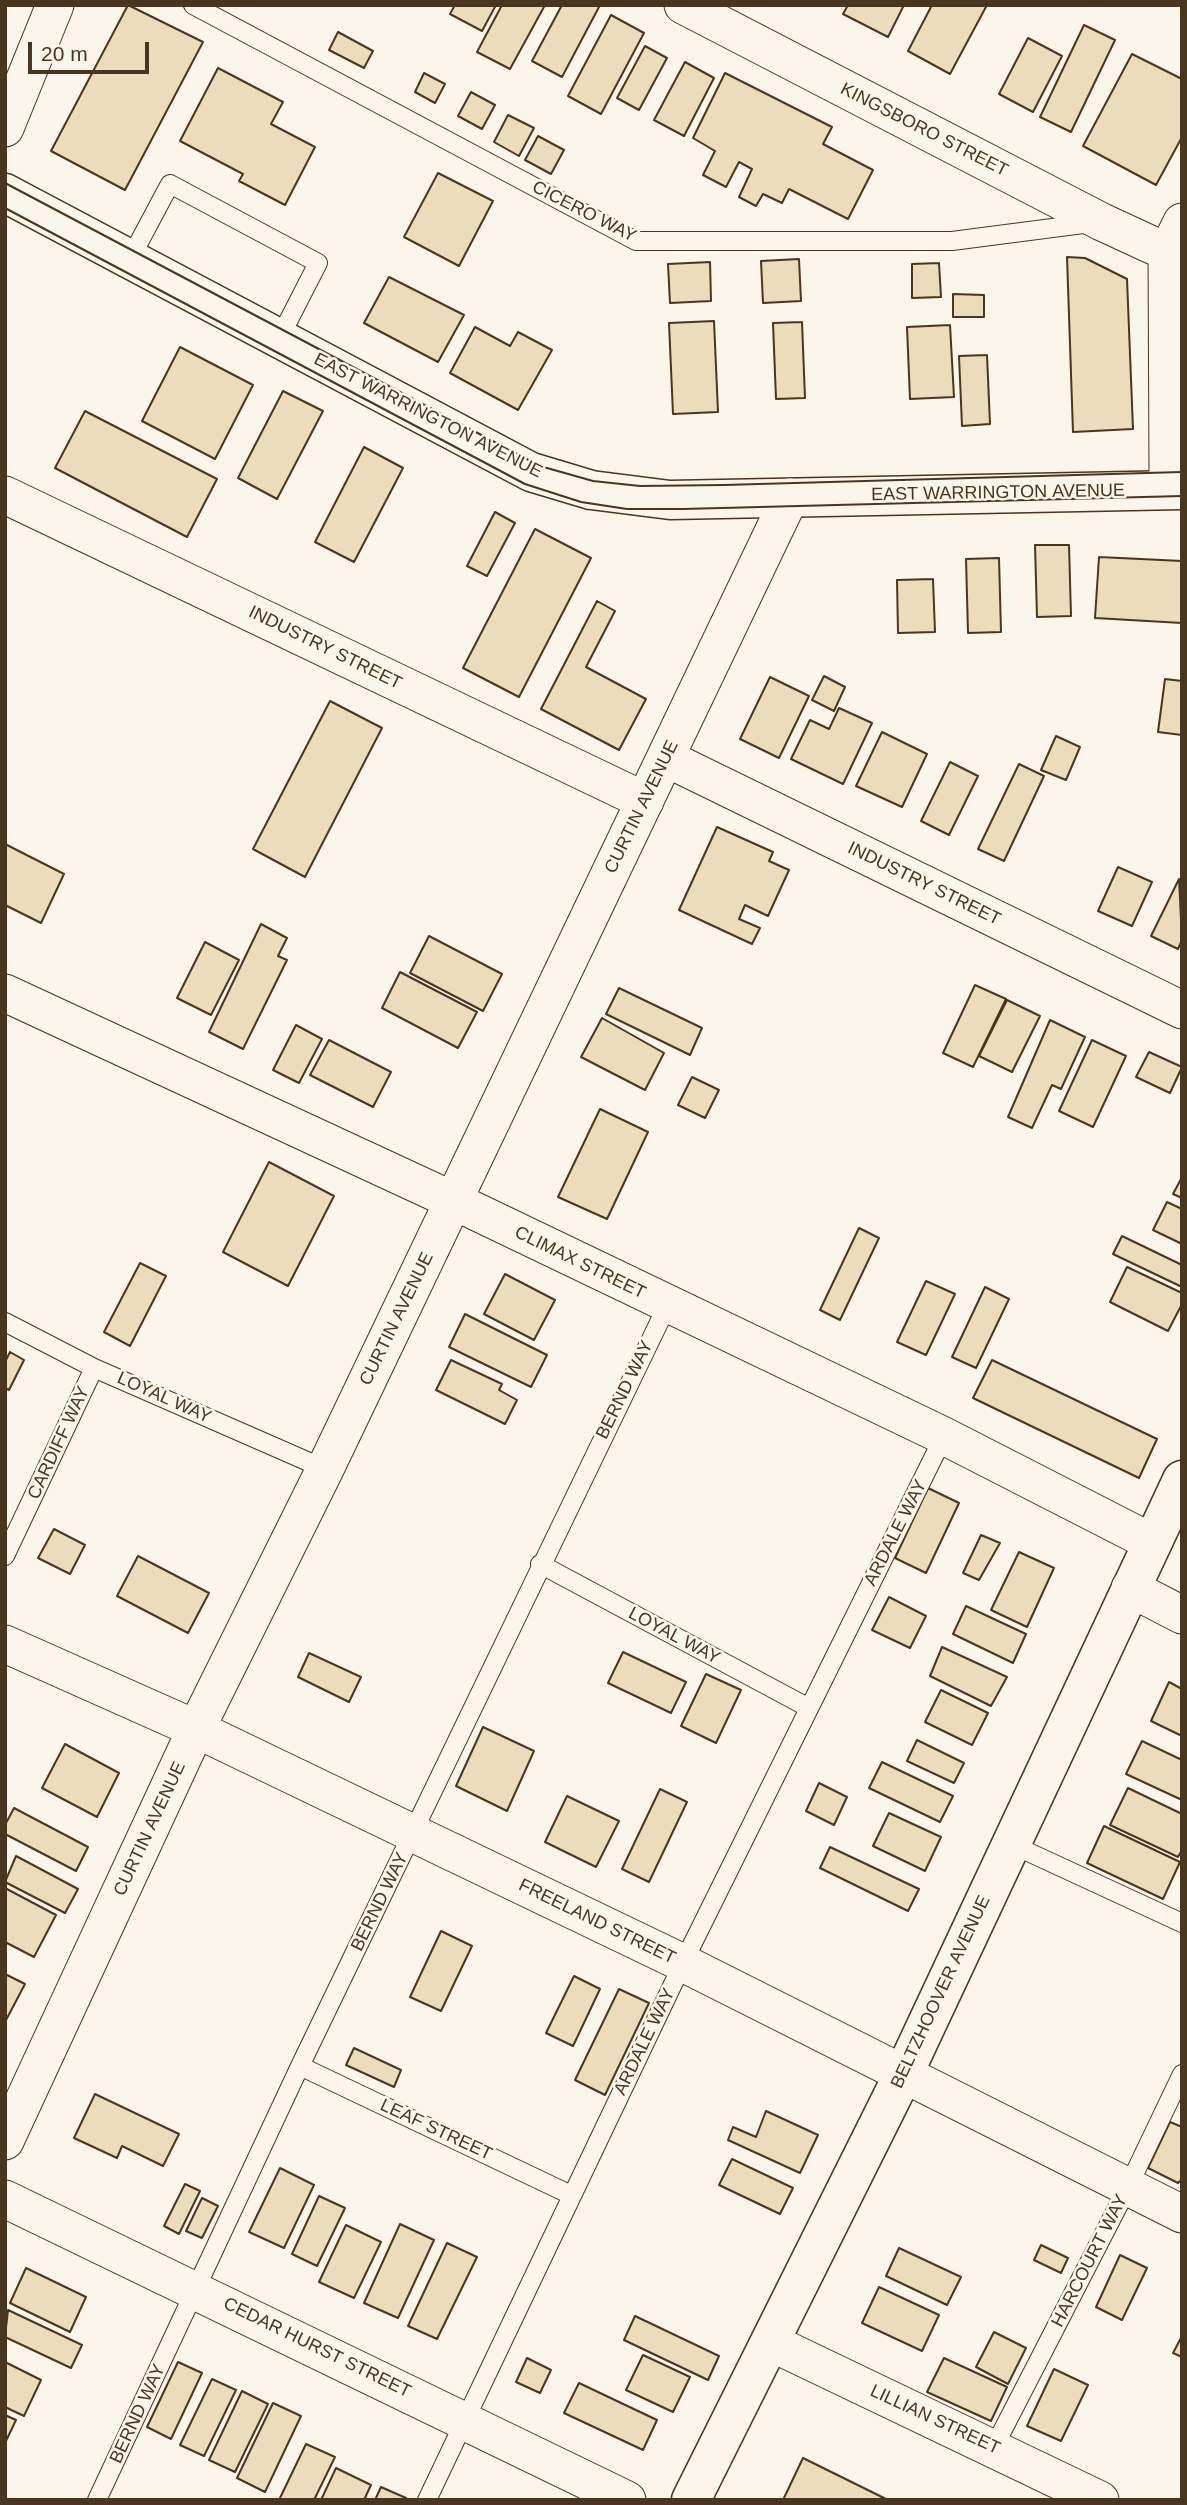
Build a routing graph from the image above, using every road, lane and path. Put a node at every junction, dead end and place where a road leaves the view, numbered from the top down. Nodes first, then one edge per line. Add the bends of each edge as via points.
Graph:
1 (55, 5) edge
2 (192, 5) edge
3 (683, 5) edge
4 (5, 128) edge
5 (5, 194) edge
6 (1102, 222) junction
7 (1174, 237) edge
8 (130, 259) junction
9 (279, 339) junction
10 (1177, 490) edge
11 (5, 495) edge
12 (790, 497) junction
13 (666, 758) junction
14 (645, 801) junction
15 (5, 993) edge
16 (1182, 1010) edge
17 (454, 1201) junction
18 (667, 1306) junction
19 (5, 1322) edge
20 (94, 1368) junction
21 (944, 1436) junction
22 (325, 1469) junction
23 (1182, 1480) edge
24 (1151, 1542) junction
25 (5, 1556) edge
26 (540, 1564) junction
27 (1130, 1588) junction
28 (1182, 1615) edge
29 (5, 1644) edge
30 (809, 1708) junction
31 (196, 1729) junction
32 (413, 1833) junction
33 (1011, 1844) junction
34 (1182, 1923) edge
35 (683, 1963) junction
36 (300, 2066) junction
37 (1182, 2074) edge
38 (903, 2075) junction
39 (5, 2141) edge
40 (1129, 2187) junction
41 (571, 2195) junction
42 (5, 2199) edge
43 (1182, 2214) edge
44 (196, 2290) junction
45 (770, 2343) junction
46 (465, 2419) junction
47 (994, 2447) junction
48 (97, 2500) edge
49 (427, 2500) edge
50 (627, 2500) edge
51 (691, 2500) edge
52 (1100, 2500) edge

1 - 4 street
2 - 6 lane, CICERO WAY via 636,242 952,242
3 - 6 street, KINGSBORO STREET
5 - 8 main road, EAST WARRINGTON AVENUE
6 - 7 street, KINGSBORO STREET
7 - 10 street via 1168,472
8 - 9 main road, EAST WARRINGTON AVENUE
8 - 9 lane via 170,184 318,263
9 - 12 main road, EAST WARRINGTON AVENUE via 531,472 591,490 670,500
10 - 12 main road, EAST WARRINGTON AVENUE
11 - 14 street, INDUSTRY STREET
12 - 13 street, CURTIN AVENUE
13 - 14 street, CURTIN AVENUE
13 - 16 street, INDUSTRY STREET
14 - 17 street, CURTIN AVENUE
15 - 17 street, CLIMAX STREET
17 - 18 street, CLIMAX STREET
17 - 22 street, CURTIN AVENUE
18 - 21 street, CLIMAX STREET
18 - 26 lane, BERND WAY
19 - 20 lane, LOYAL WAY
20 - 22 lane, LOYAL WAY
20 - 25 lane, CARDIFF WAY
21 - 24 street, CLIMAX STREET
21 - 30 lane, ARDALE WAY
22 - 31 street, CURTIN AVENUE
23 - 24 main road, BELTZHOOVER AVENUE
24 - 27 main road, BELTZHOOVER AVENUE
26 - 30 lane, LOYAL WAY
26 - 32 lane, BERND WAY
27 - 28 street
27 - 33 main road, BELTZHOOVER AVENUE
29 - 31 street, FREELAND STREET
30 - 35 lane, ARDALE WAY
31 - 32 street, FREELAND STREET
31 - 39 street, CURTIN AVENUE
32 - 35 street, FREELAND STREET
32 - 36 lane, BERND WAY
33 - 34 lane
33 - 38 main road, BELTZHOOVER AVENUE
35 - 38 street, FREELAND STREET
35 - 41 lane, ARDALE WAY
36 - 41 lane, LEAF STREET
36 - 44 lane, BERND WAY
37 - 40 lane, HARCOURT WAY
38 - 40 street, FREELAND STREET
38 - 45 main road, BELTZHOOVER AVENUE
40 - 43 street, FREELAND STREET
40 - 47 lane, HARCOURT WAY
41 - 46 lane, ARDALE WAY
42 - 44 street, CEDAR HURST STREET
44 - 46 street, CEDAR HURST STREET
44 - 48 lane, BERND WAY
45 - 47 street, LILLIAN STREET
45 - 51 main road, BELTZHOOVER AVENUE
46 - 49 lane, ARDALE WAY
46 - 50 street, CEDAR HURST STREET
47 - 52 street, LILLIAN STREET

